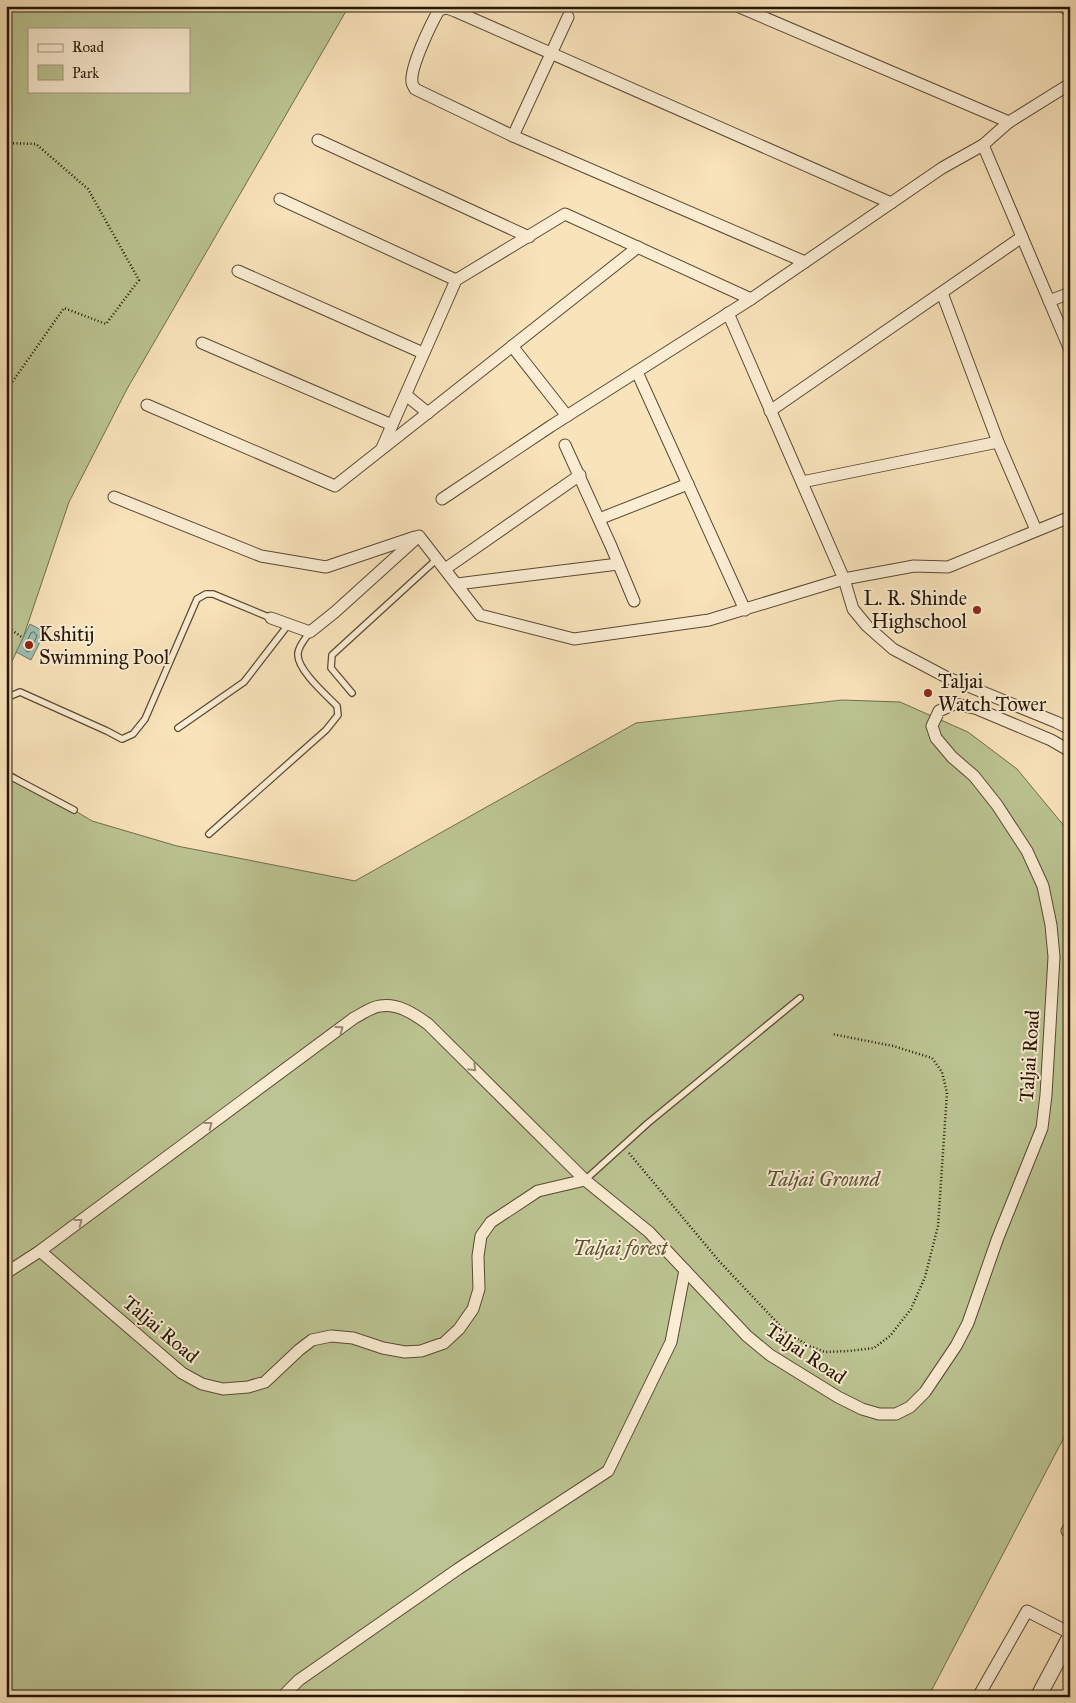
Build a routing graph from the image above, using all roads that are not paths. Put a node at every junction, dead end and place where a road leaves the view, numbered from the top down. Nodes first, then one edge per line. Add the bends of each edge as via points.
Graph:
1 (737, 6) edge
2 (1061, 6) edge
3 (1070, 10) edge
4 (568, 17) dead end
5 (552, 53) junction
6 (1070, 84) edge
7 (1009, 122) junction
8 (513, 136) junction
9 (318, 140) dead end
10 (983, 145) junction
11 (280, 199) dead end
12 (891, 203) junction
13 (529, 236) junction
14 (1022, 237) junction
15 (638, 247) junction
16 (805, 262) junction
17 (238, 271) dead end
18 (456, 280) junction
19 (942, 293) junction
20 (1070, 293) edge
21 (752, 299) junction
22 (1049, 301) junction
23 (728, 314) junction
24 (202, 343) dead end
25 (512, 346) junction
26 (1070, 350) edge
27 (422, 353) junction
28 (636, 372) junction
29 (406, 395) junction
30 (147, 405) dead end
31 (770, 411) junction
32 (428, 412) junction
33 (567, 416) junction
34 (392, 425) junction
35 (998, 442) junction
36 (565, 445) dead end
37 (381, 450) junction
38 (580, 475) junction
39 (802, 482) junction
40 (688, 484) junction
41 (114, 497) dead end
42 (442, 499) dead end
43 (1070, 517) edge
44 (599, 519) junction
45 (1036, 530) junction
46 (419, 536) junction
47 (437, 559) junction
48 (618, 564) junction
49 (445, 569) junction
50 (844, 579) junction
51 (456, 584) junction
52 (634, 601) dead end
53 (745, 610) junction
54 (271, 618) joint
55 (288, 625) junction
56 (310, 632) junction
57 (352, 693) dead end
58 (6, 698) edge
59 (178, 728) dead end
60 (1070, 729) edge
61 (1070, 751) edge
62 (6, 774) edge
63 (74, 810) dead end
64 (209, 834) dead end
65 (800, 998) dead end
66 (585, 1180) junction
67 (40, 1251) junction
68 (685, 1270) junction
69 (6, 1273) edge
70 (1070, 1526) edge
71 (1070, 1532) edge
72 (1070, 1633) edge
73 (1070, 1637) edge
74 (282, 1697) edge
75 (978, 1697) edge
76 (1038, 1697) edge

1 - 7 street
2 - 3 street
4 - 5 street
5 - 8 street
5 - 8 street via 446,8 439,10 431,24 413,70 411,83 415,89
5 - 12 street
6 - 7 street
7 - 10 street
8 - 16 street
9 - 13 street
10 - 12 street
10 - 14 street
11 - 18 street
12 - 16 street
13 - 15 street via 565,214
13 - 18 street
14 - 19 street
14 - 22 street
15 - 21 street
15 - 25 street
16 - 21 street
17 - 27 street
18 - 27 street
19 - 31 street
19 - 35 street
20 - 22 street
21 - 23 street
22 - 26 street
23 - 28 street
23 - 31 street
24 - 34 street
25 - 32 street
25 - 33 street
27 - 29 street
28 - 33 street
28 - 40 street
29 - 32 street
29 - 34 street
30 - 37 street via 335,486
31 - 39 street
32 - 37 street
33 - 42 street
34 - 37 street
35 - 39 street
35 - 45 street
36 - 38 street
38 - 44 street
38 - 49 street
39 - 50 street
40 - 44 street
40 - 53 street
41 - 46 street via 261,556 326,567
43 - 45 street
44 - 48 street
45 - 50 street via 948,567 914,566
46 - 47 street
46 - 56 street
47 - 49 street
47 - 57 lane via 332,655 331,668
48 - 51 street
48 - 52 street
49 - 51 street
50 - 53 street
50 - 60 street via 853,609 892,649 946,677
51 - 53 street via 480,615 574,639 709,620
54 - 55 street
54 - 58 lane via 213,594 197,599 145,719 133,734 122,739 20,692
55 - 56 street
55 - 59 lane via 244,682
56 - 64 lane via 300,646 301,667 337,706 338,715 326,730
61 - 68 street, Taljai Road via 974,708 954,704 939,712 932,726 936,738 974,776 1027,851 1043,886 1054,957 1042,1128 968,1322 925,1392 910,1407 896,1414 879,1414 838,1398 770,1355 747,1336
62 - 63 lane
65 - 66 lane via 648,1123
67 -> 66 street via 354,1018 379,1006 411,1011 428,1024
66 - 67 street, Taljai Road via 538,1191 491,1222 481,1236 479,1289 473,1309 460,1329 444,1343 421,1351 405,1352 353,1338 331,1336 312,1340 265,1382 248,1388 224,1389 202,1384 182,1373
66 - 68 street, Taljai Road via 649,1232
67 - 69 street
68 - 74 street via 671,1342 608,1471 458,1569 299,1680
70 - 71 street via 1067,1530
72 - 75 street via 1027,1611
73 - 76 street

